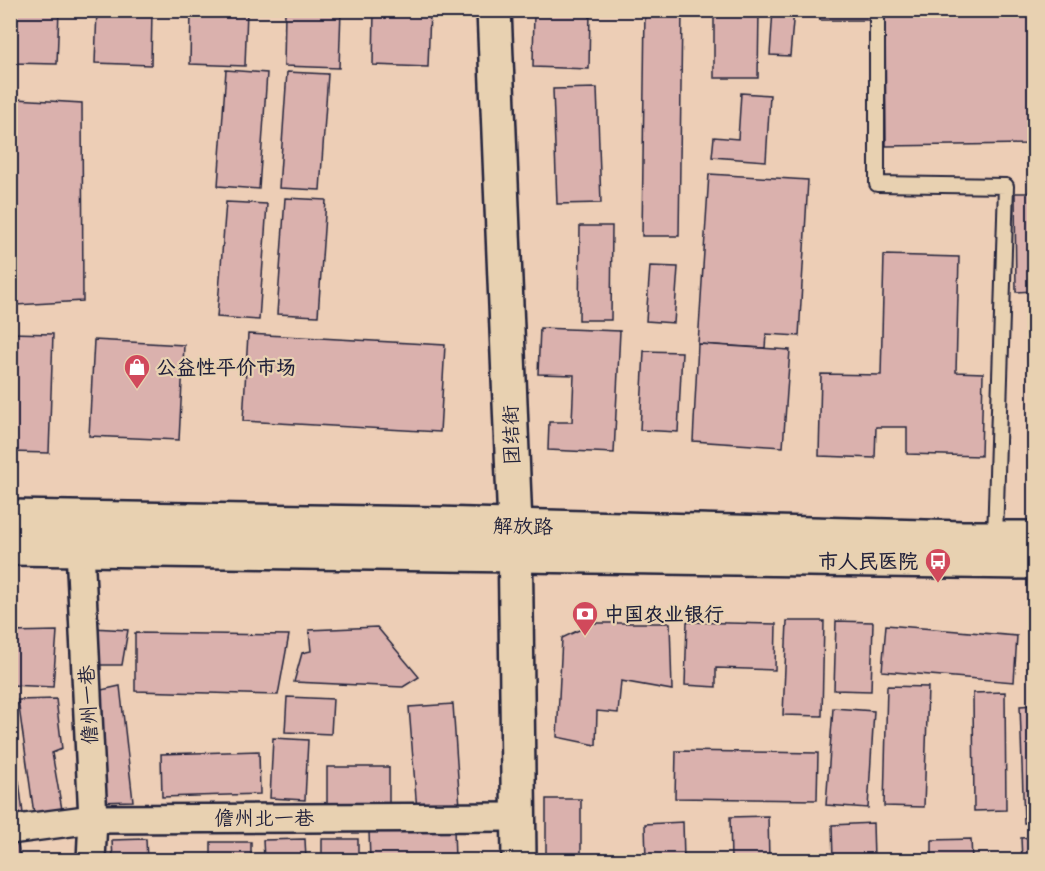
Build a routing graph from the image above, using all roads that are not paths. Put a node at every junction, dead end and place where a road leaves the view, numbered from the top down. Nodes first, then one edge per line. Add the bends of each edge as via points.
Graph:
1 (494, 10) edge
2 (878, 10) edge
3 (10, 517) edge
4 (1035, 538) edge
5 (515, 541) junction
6 (10, 548) edge
7 (80, 549) junction
8 (995, 549) junction
9 (1035, 562) edge
10 (518, 817) junction
11 (93, 819) junction
12 (10, 830) edge
13 (91, 861) edge
14 (519, 861) edge

1 - 5 main road, 团结街
2 - 8 lane via 877,184 1006,186
3 - 5 main road, 解放路
4 - 8 main road, 解放路
5 - 7 main road, 解放路
5 - 8 main road, 解放路
5 - 10 main road, 团结街
6 - 7 main road, 解放路
7 - 11 street, 儋州一巷
8 - 9 main road, 解放路
10 - 11 street, 儋州北一巷
10 - 14 main road, 团结街
11 - 12 street, 儋州北一巷
11 - 13 street, 儋州一巷

